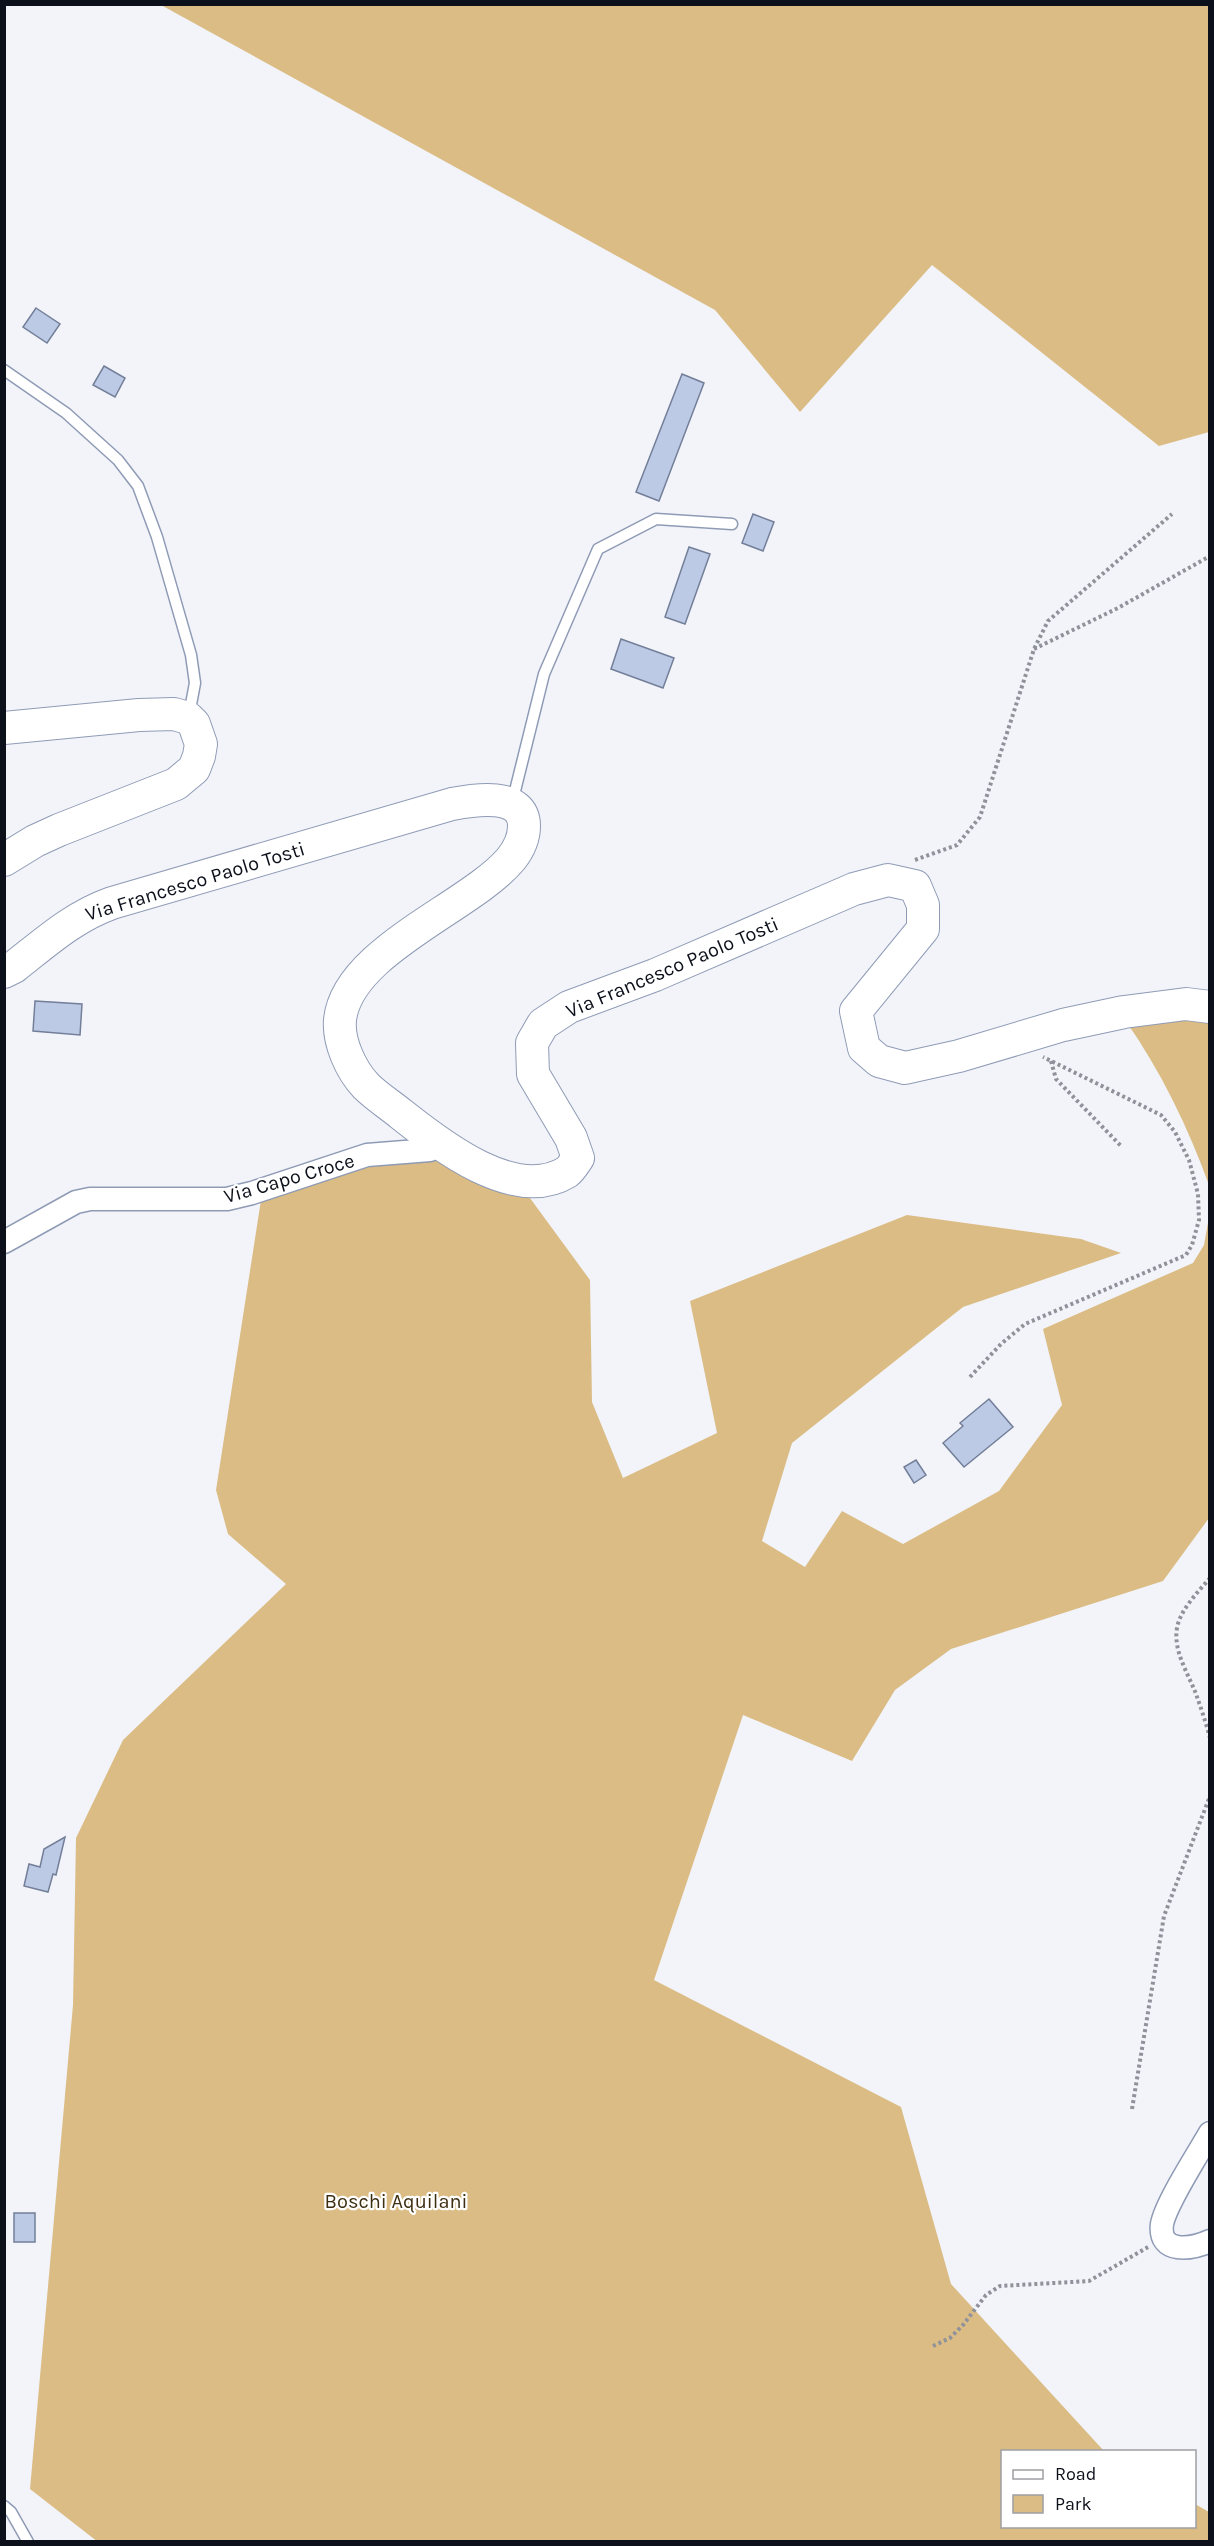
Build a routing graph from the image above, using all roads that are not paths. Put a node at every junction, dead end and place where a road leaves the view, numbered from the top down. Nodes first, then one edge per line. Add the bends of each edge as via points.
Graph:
1 (4, 370) edge
2 (732, 524) dead end
3 (188, 718) junction
4 (4, 728) edge
5 (512, 805) junction
6 (4, 861) edge
7 (4, 972) edge
8 (1209, 1006) edge
9 (436, 1142) junction
10 (4, 1242) edge
11 (1209, 2133) edge
12 (1209, 2241) edge
13 (4, 2506) edge
14 (28, 2541) edge

1 - 3 lane via 66,413 118,460 138,486 191,655 194,698
2 - 5 lane via 656,519 598,549 544,674
3 - 4 main road via 153,714
3 - 6 main road via 199,733 200,750 194,769 183,780 41,838
5 - 7 main road, Via Francesco Paolo Tosti via 489,800 452,804 112,903 69,923
5 - 9 main road, Via Francesco Paolo Tosti via 524,820 522,842 515,853 495,874 428,920 370,967 353,985 342,1010 342,1042 365,1086
8 - 9 main road, Via Francesco Paolo Tosti via 1186,1004 1124,1012 905,1068 879,1061 864,1048 855,1011 923,929 923,905 915,886 888,880 854,889 569,1008 543,1024 532,1043 533,1074 571,1138 578,1158 568,1172 541,1181 497,1175
9 - 10 street, Via Capo Croce via 430,1150 367,1155 227,1199 76,1202
11 - 12 street via 1162,2224 1170,2246 1180,2249
13 - 14 lane

